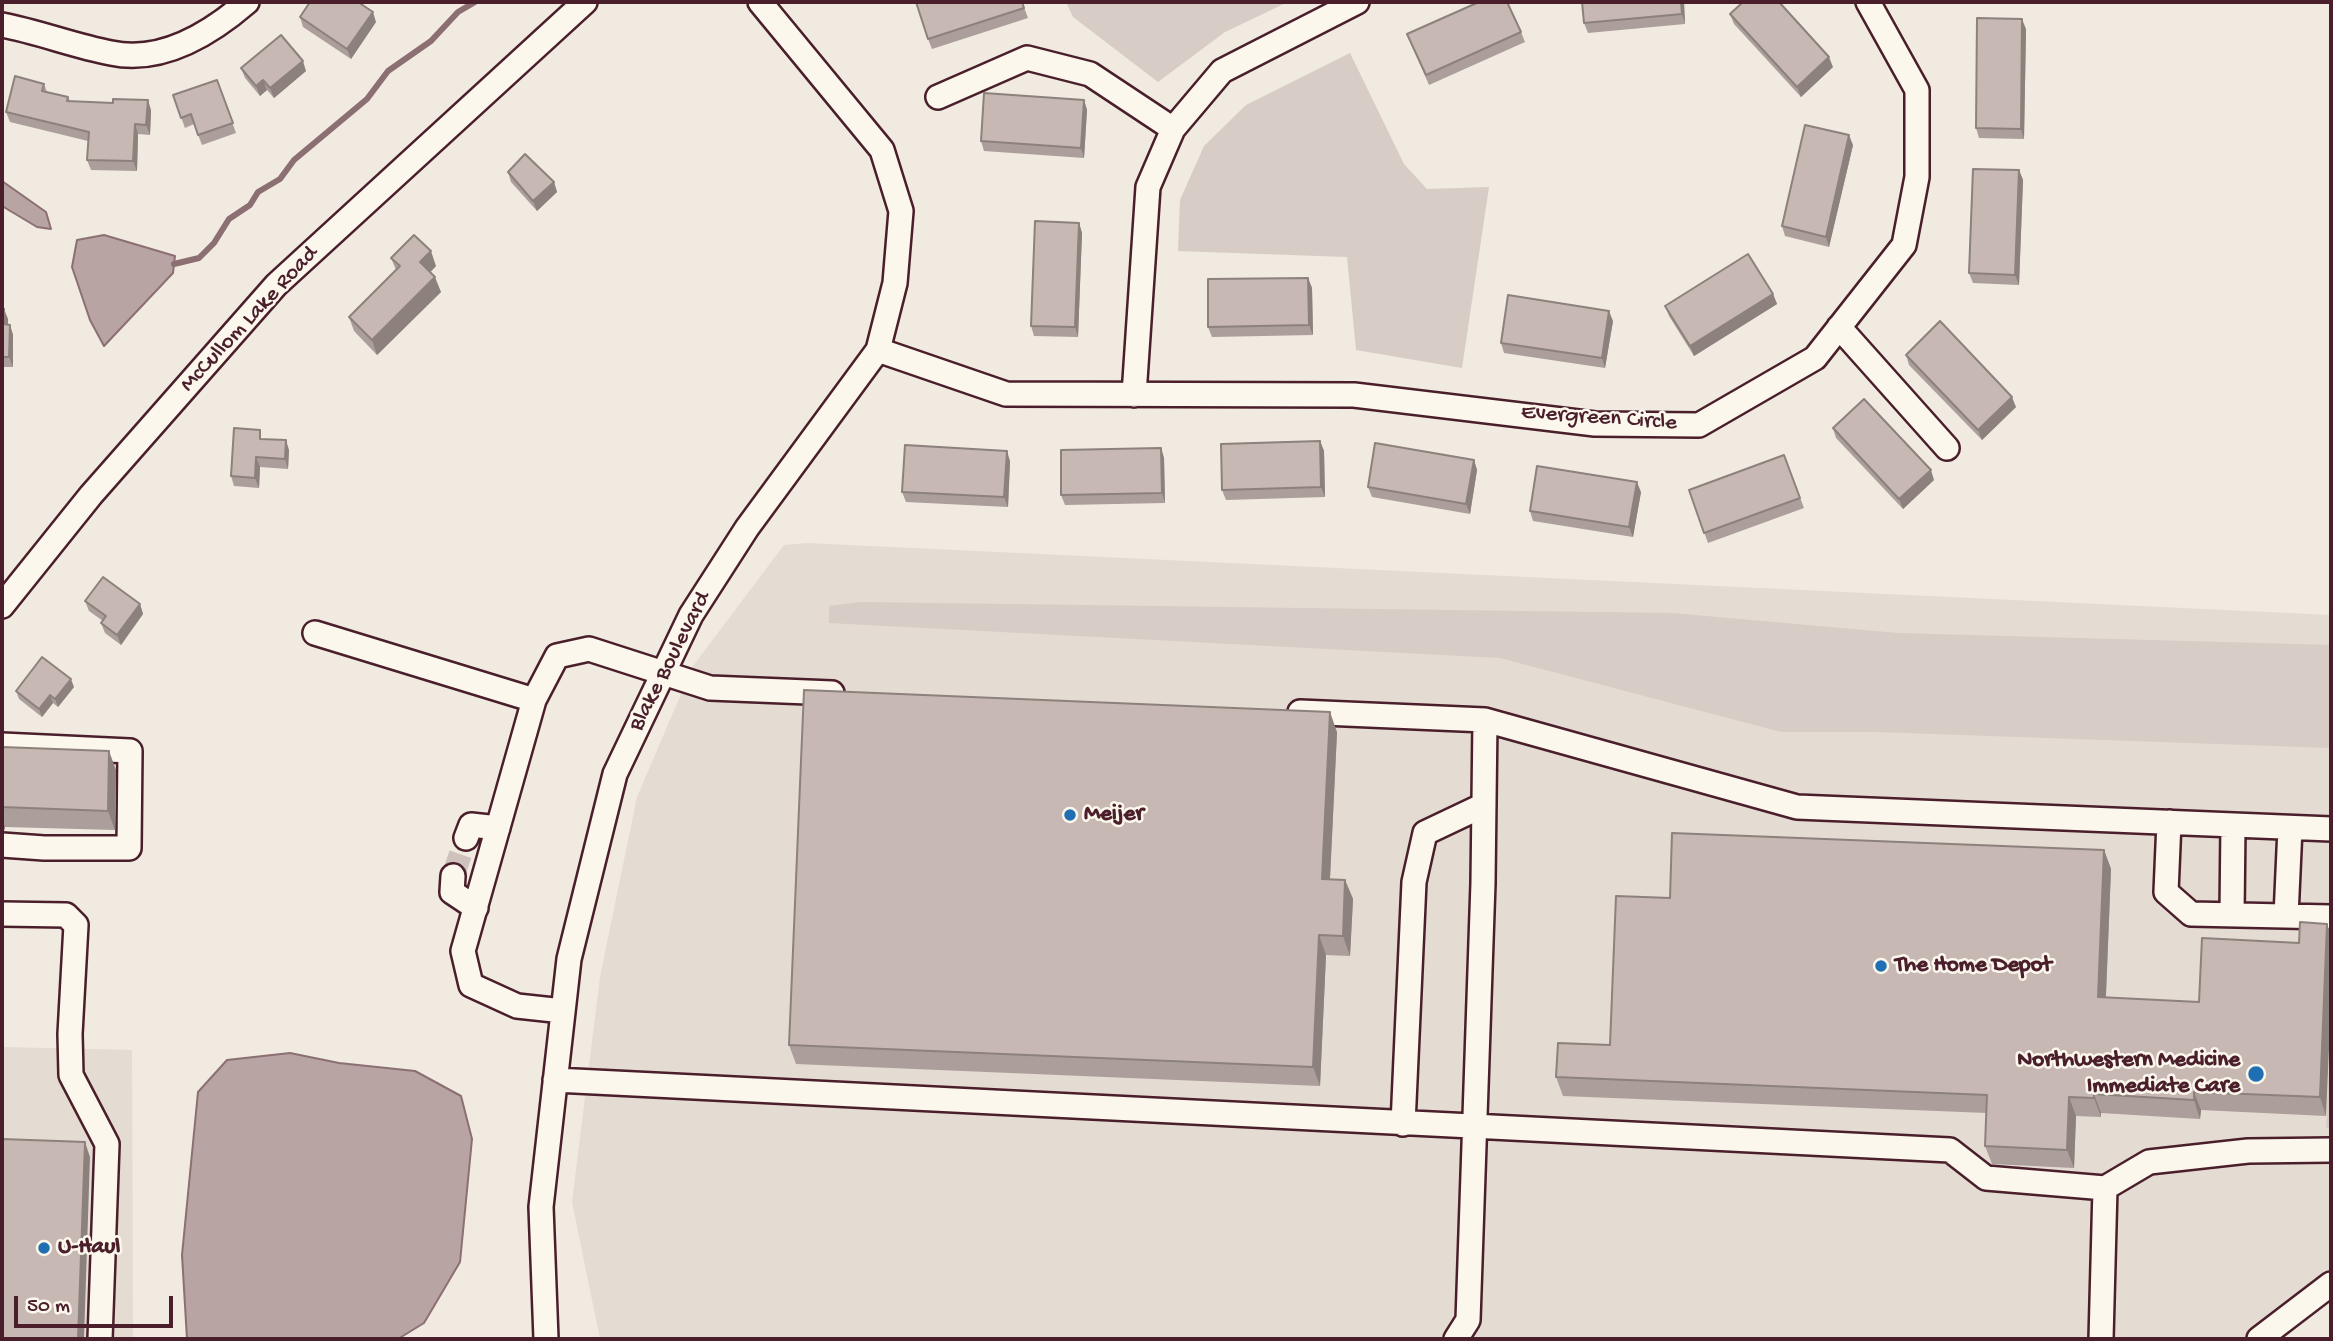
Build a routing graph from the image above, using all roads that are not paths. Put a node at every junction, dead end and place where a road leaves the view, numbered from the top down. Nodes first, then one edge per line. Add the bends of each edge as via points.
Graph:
1 (247, 2) edge
2 (585, 2) edge
3 (760, 2) edge
4 (1357, 2) edge
5 (1868, 2) edge
6 (2, 25) edge
7 (939, 97) dead end
8 (1173, 129) junction
9 (1839, 327) junction
10 (878, 350) junction
11 (1134, 395) junction
12 (1947, 448) dead end
13 (2, 606) edge
14 (315, 633) dead end
15 (663, 674) junction
16 (848, 694) edge
17 (534, 699) junction
18 (1277, 711) edge
19 (1485, 720) junction
20 (2, 745) edge
21 (1484, 805) junction
22 (2169, 822) junction
23 (2233, 825) junction
24 (498, 828) junction
25 (2290, 828) junction
26 (2331, 829) edge
27 (466, 838) dead end
28 (2, 845) edge
29 (453, 876) dead end
30 (476, 908) junction
31 (2, 914) edge
32 (2232, 915) junction
33 (2286, 916) junction
34 (2331, 917) edge
35 (563, 1011) junction
36 (555, 1080) junction
37 (1403, 1124) junction
38 (1474, 1127) junction
39 (2331, 1150) edge
40 (2105, 1188) junction
41 (2331, 1283) edge
42 (550, 1336) edge
43 (100, 1339) edge
44 (526, 1339) edge
45 (1456, 1339) edge
46 (2101, 1339) edge
47 (2259, 1339) edge

1 - 6 street via 211,31 161,53 114,54
2 - 13 street, McCullom Lake Road via 276,285 91,495
3 - 10 street, Blake Boulevard via 882,150 901,211 895,283
4 - 8 street via 1222,71
5 - 9 street, Evergreen Circle via 1917,90 1917,177 1904,245
7 - 8 street via 1027,58 1090,74
8 - 11 street via 1148,187
9 - 11 street, Evergreen Circle via 1815,358 1699,425 1595,424 1354,395
9 - 12 street
10 - 11 street, Evergreen Circle via 1006,394
10 - 15 street, Blake Boulevard via 747,528 691,615
14 - 17 street
15 - 16 street via 710,688
15 - 17 street via 589,649 557,656
15 - 35 street, Blake Boulevard via 615,774 569,959
17 - 24 street
18 - 19 street
19 - 21 street
19 - 22 street via 1797,807
20 - 28 street via 130,751 129,848
21 - 37 street via 1425,833 1414,882
21 - 38 street
22 - 23 street
22 - 32 street via 2166,892 2191,914
23 - 25 street
23 - 32 street
24 - 27 street via 471,825
24 - 30 street
25 - 26 street
25 - 33 street
29 - 30 street via 452,892
30 - 35 street via 463,951 471,985 517,1006
31 - 43 street via 66,915 76,925 71,1075 107,1144
32 - 33 street
33 - 34 street
35 - 36 street, Blake Boulevard
36 - 37 street
36 - 42 street, Blake Boulevard via 541,1206
37 - 38 street
38 - 40 street via 1950,1150 1986,1178
38 - 45 street via 1468,1320
39 - 40 street via 2248,1151 2149,1162
40 - 46 street
41 - 47 street
42 - 44 street

